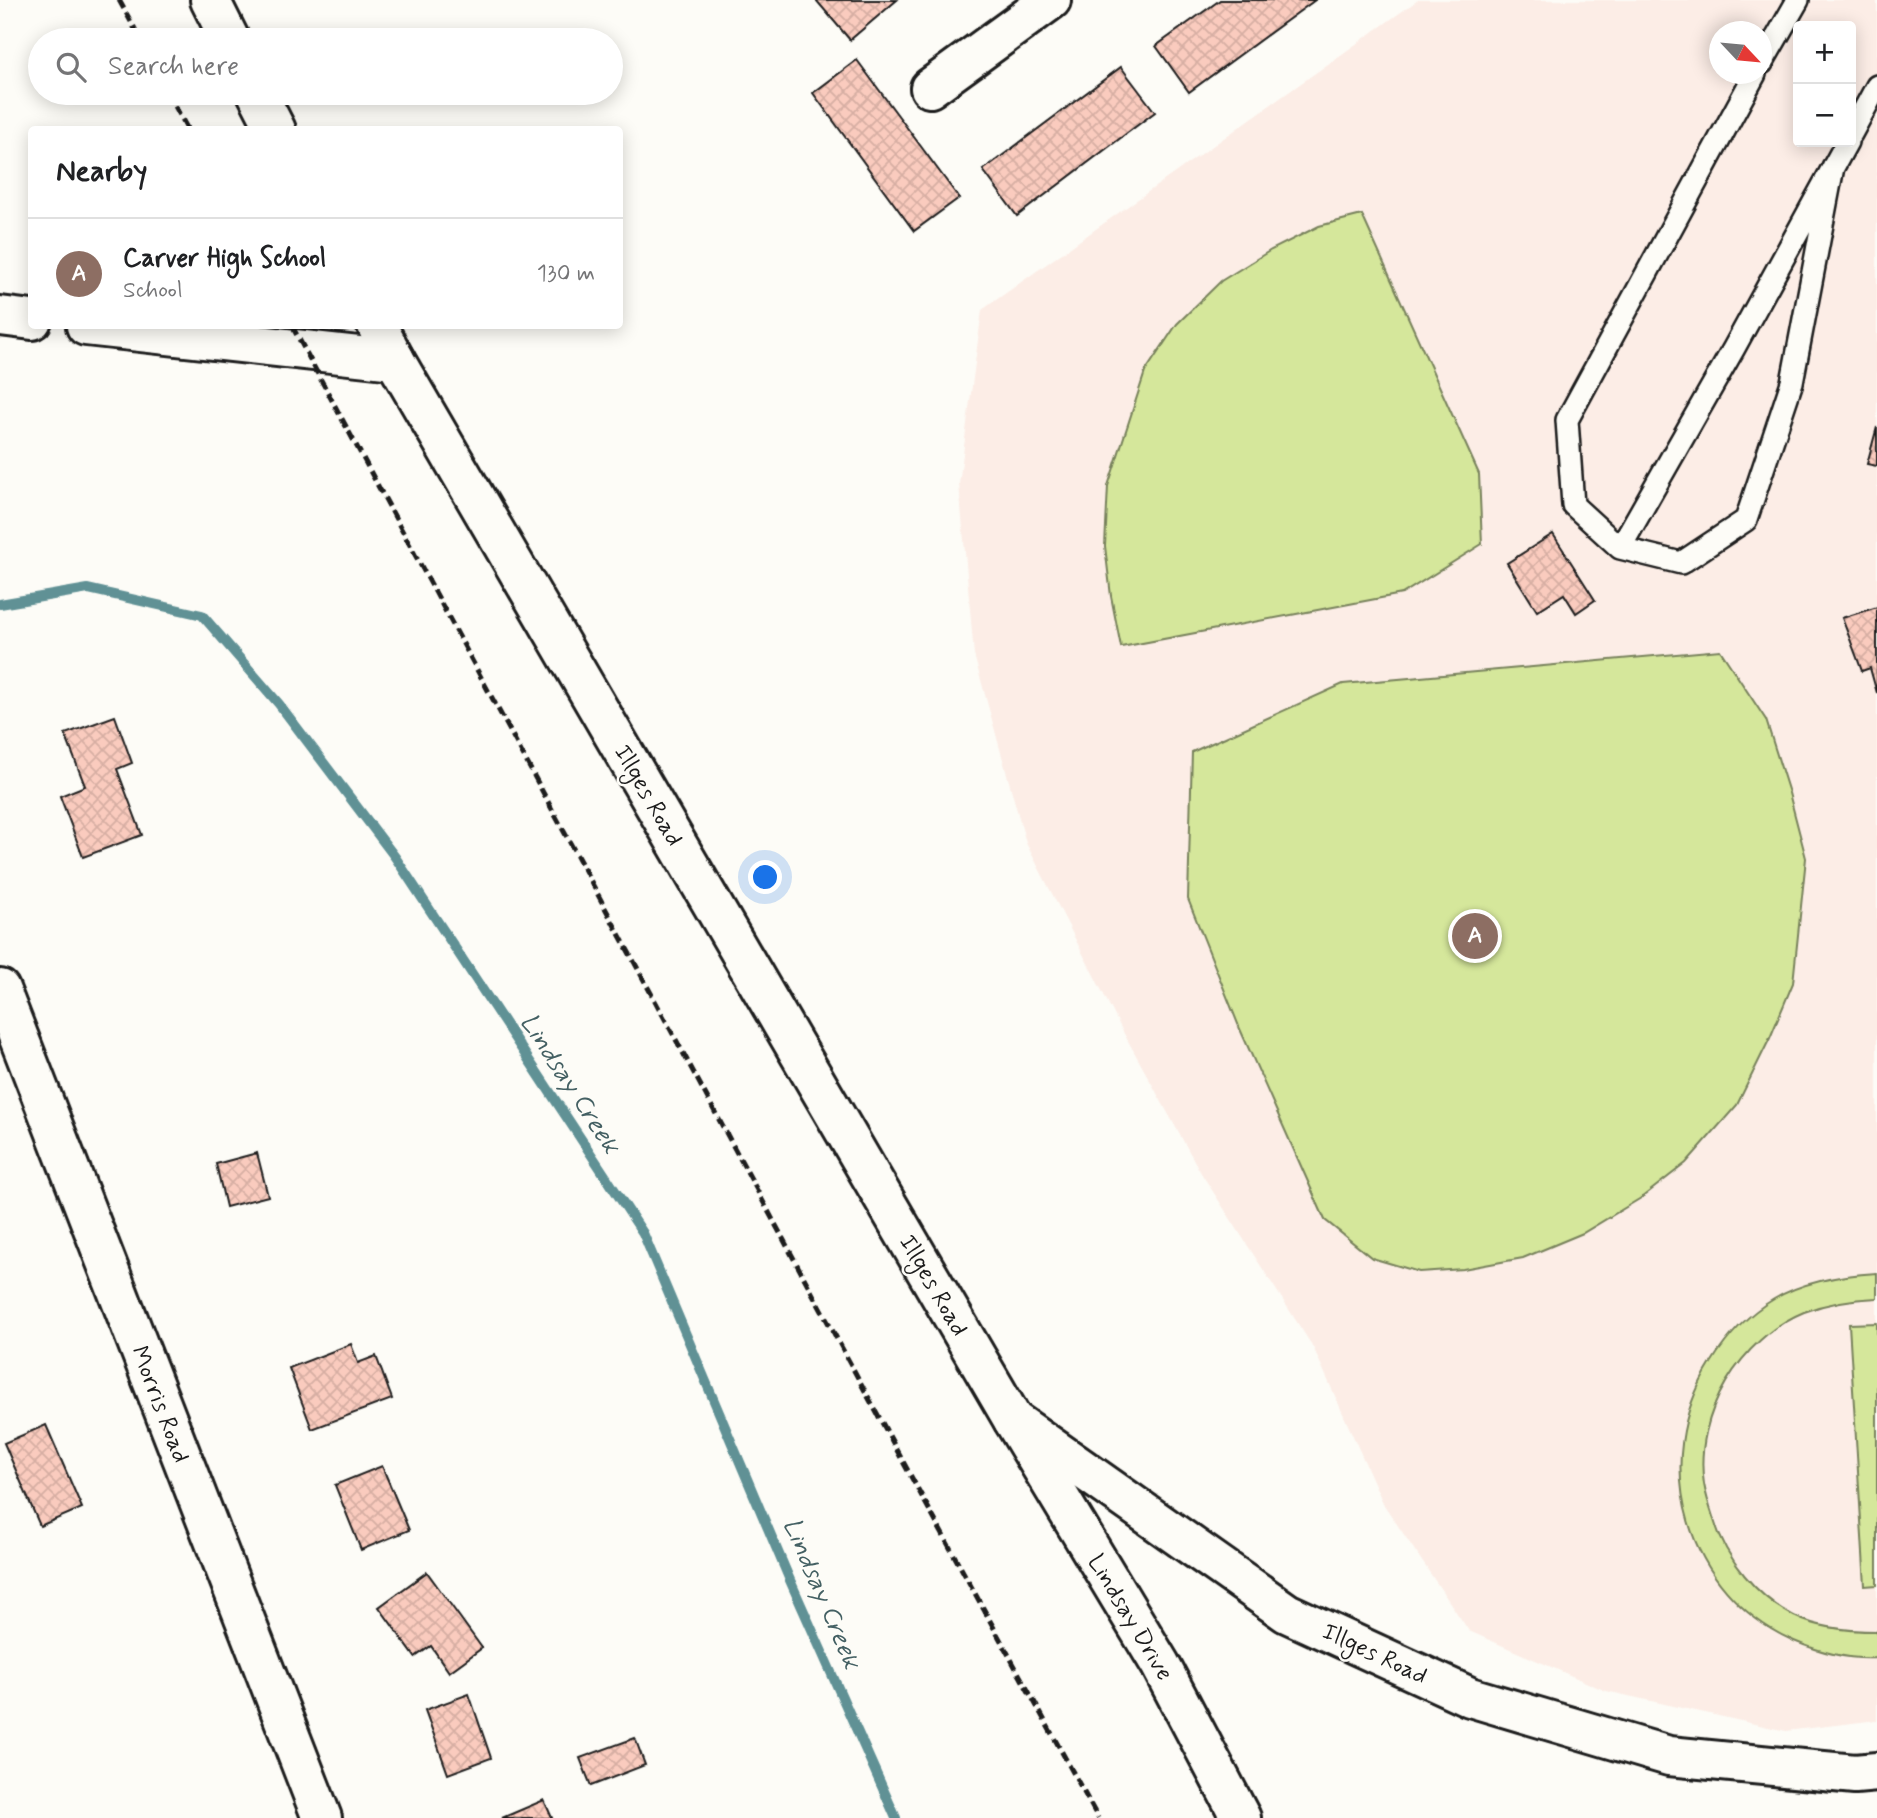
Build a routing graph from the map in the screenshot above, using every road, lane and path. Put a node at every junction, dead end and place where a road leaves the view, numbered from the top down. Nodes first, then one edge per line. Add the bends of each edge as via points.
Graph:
1 (210, 0) edge
2 (1051, 0) edge
3 (1798, 0) edge
4 (224, 28) edge
5 (1772, 46) edge
6 (1750, 84) edge
7 (1877, 86) edge
8 (930, 88) dead end
9 (263, 105) edge
10 (1856, 125) edge
11 (274, 126) edge
12 (1844, 147) edge
13 (1833, 167) junction
14 (0, 316) edge
15 (28, 320) edge
16 (113, 329) edge
17 (379, 329) edge
18 (395, 360) junction
19 (1620, 548) junction
20 (0, 989) edge
21 (1013, 1420) junction
22 (1877, 1772) edge
23 (322, 1818) edge
24 (1241, 1818) edge

1 - 4 street
2 - 8 street
3 - 5 lane
6 - 19 lane via 1567,420 1573,505
7 - 10 lane
9 - 11 street
12 - 13 lane
13 - 19 lane
13 - 19 lane via 1792,382 1746,520 1681,563
14 - 15 street
16 - 18 street
17 - 18 street, Illges Road
18 - 21 street, Illges Road
20 - 23 street, Morris Road
21 - 22 street, Illges Road via 1287,1613 1470,1697 1669,1756
21 - 24 street, Lindsay Drive via 1160,1664

